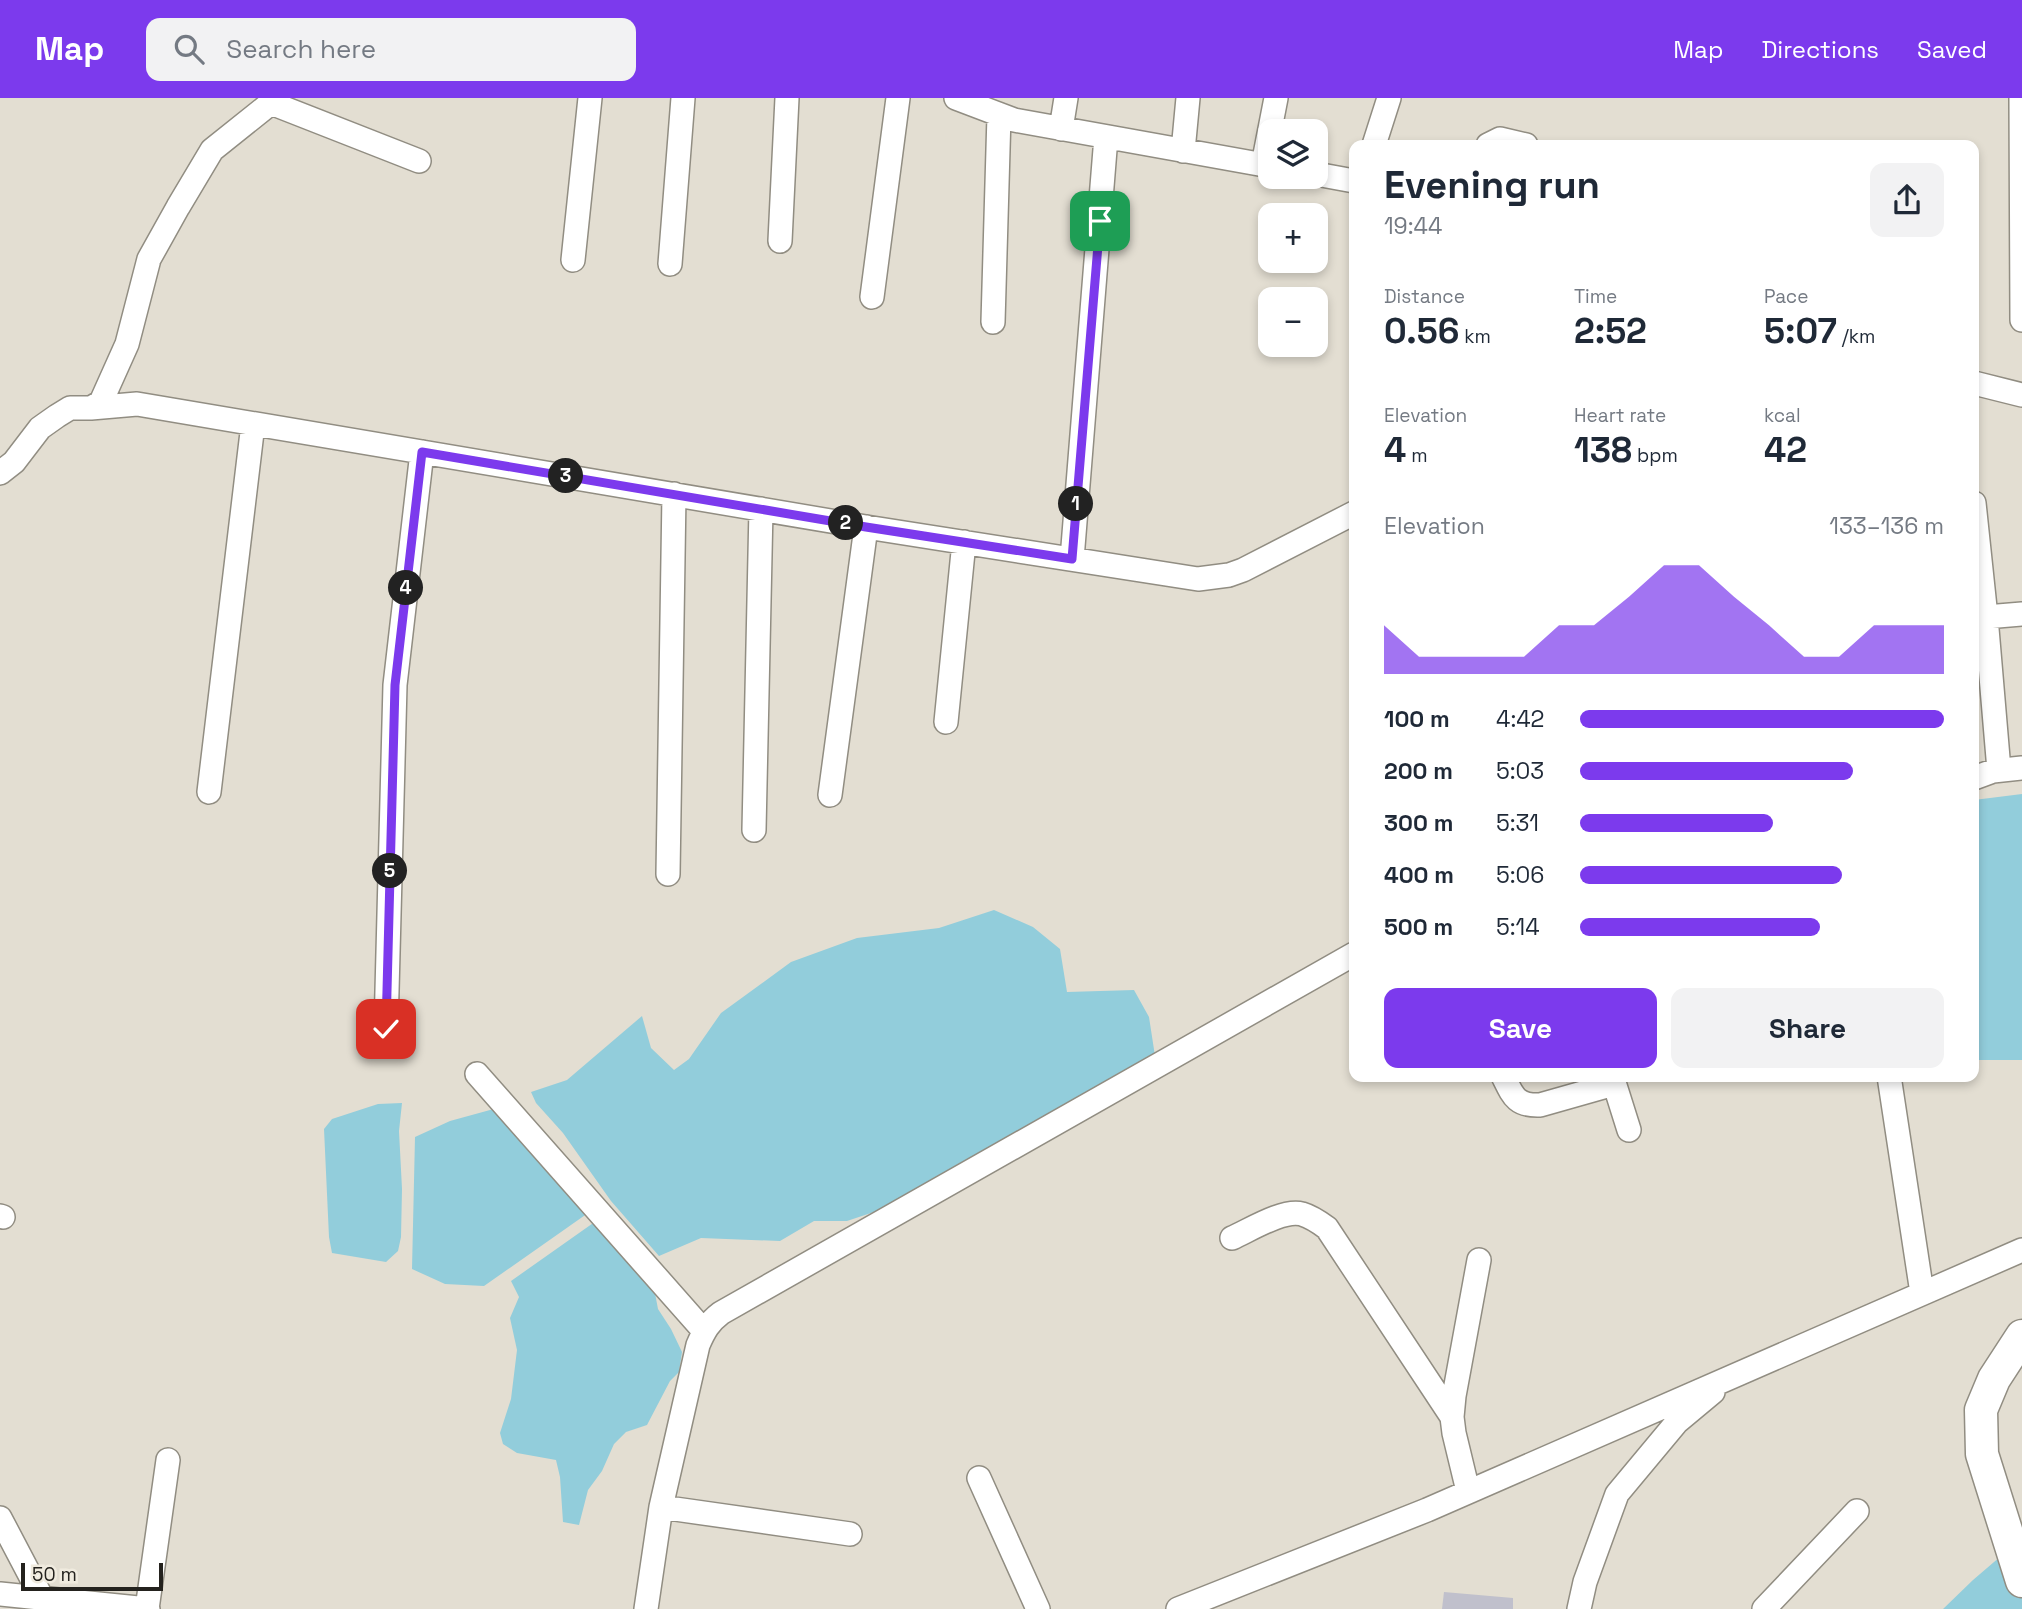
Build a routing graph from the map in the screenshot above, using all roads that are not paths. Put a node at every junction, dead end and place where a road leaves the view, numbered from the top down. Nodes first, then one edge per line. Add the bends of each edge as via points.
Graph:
1 (590, 98) edge
2 (683, 98) edge
3 (787, 98) edge
4 (898, 98) edge
5 (1066, 98) edge
6 (1188, 98) edge
7 (1276, 98) edge
8 (1389, 98) edge
9 (2021, 98) edge
10 (961, 99) edge
11 (274, 100) edge
12 (999, 115) junction
13 (1273, 119) edge
14 (1061, 129) junction
15 (1106, 137) junction
16 (1376, 140) edge
17 (1184, 151) junction
18 (419, 160) dead end
19 (1258, 164) edge
20 (1328, 176) edge
21 (1349, 180) edge
22 (780, 242) dead end
23 (573, 260) dead end
24 (670, 264) dead end
25 (872, 297) dead end
26 (2022, 320) edge
27 (993, 322) dead end
28 (1979, 384) edge
29 (2022, 395) edge
30 (91, 408) junction
31 (253, 424) junction
32 (422, 452) junction
33 (0, 473) edge
34 (674, 494) junction
35 (761, 509) junction
36 (1349, 516) edge
37 (866, 527) junction
38 (964, 542) junction
39 (1979, 550) edge
40 (1072, 559) junction
41 (2022, 614) edge
42 (1986, 617) junction
43 (946, 722) dead end
44 (2022, 768) edge
45 (1999, 770) junction
46 (1979, 776) edge
47 (209, 792) dead end
48 (830, 794) dead end
49 (754, 830) dead end
50 (668, 874) dead end
51 (1349, 957) edge
52 (386, 1029) dead end
53 (477, 1074) dead end
54 (1506, 1082) edge
55 (1607, 1082) edge
56 (1614, 1082) edge
57 (1890, 1082) edge
58 (1629, 1130) dead end
59 (1232, 1238) dead end
60 (2022, 1250) edge
61 (1479, 1260) dead end
62 (1922, 1293) junction
63 (704, 1331) junction
64 (2022, 1336) edge
65 (1738, 1373) junction
66 (1452, 1417) junction
67 (168, 1460) dead end
68 (979, 1478) dead end
69 (1468, 1491) junction
70 (661, 1507) junction
71 (1857, 1511) dead end
72 (0, 1518) edge
73 (849, 1534) dead end
74 (2022, 1581) edge
75 (0, 1594) edge
76 (42, 1598) junction
77 (147, 1609) edge
78 (646, 1609) edge
79 (1038, 1609) edge
80 (1178, 1609) edge
81 (1579, 1609) edge
82 (1764, 1609) edge

1 - 23 street
2 - 24 street
3 - 22 street
4 - 25 street
5 - 14 street
6 - 17 street
7 - 13 street
8 - 16 street
9 - 26 street
10 - 12 street
11 - 18 street
11 - 30 street via 212,150 178,206 149,259 127,344 111,382 101,402
12 - 14 street
12 - 27 street
14 - 15 street
15 - 17 street
15 - 40 street
17 - 19 street
20 - 21 street
28 - 29 street
30 - 31 street via 137,404
30 - 33 street via 70,408 40,428
31 - 32 street
31 - 47 street
32 - 34 street
32 - 52 street via 395,685
34 - 35 street
34 - 50 street
35 - 37 street
35 - 49 street
36 - 40 street via 1243,570 1216,578
37 - 38 street
37 - 48 street
38 - 40 street
38 - 43 street
39 - 42 street
41 - 42 street
42 - 45 street
44 - 45 street
45 - 46 street
51 - 63 street via 721,1313
53 - 63 street
54 - 55 street via 1518,1101 1528,1106
56 - 58 street
57 - 62 street
59 - 66 street via 1299,1213 1327,1228
60 - 62 street
61 - 66 street
62 - 65 street
63 - 70 street
64 - 74 highway via 1994,1379 1981,1421 1982,1454
65 - 69 street
65 - 81 street via 1677,1422 1616,1494
66 - 69 street
67 - 77 street
68 - 79 street
69 - 80 street
70 - 73 street
70 - 78 street
71 - 82 street
72 - 76 street
75 - 76 street
76 - 77 street

